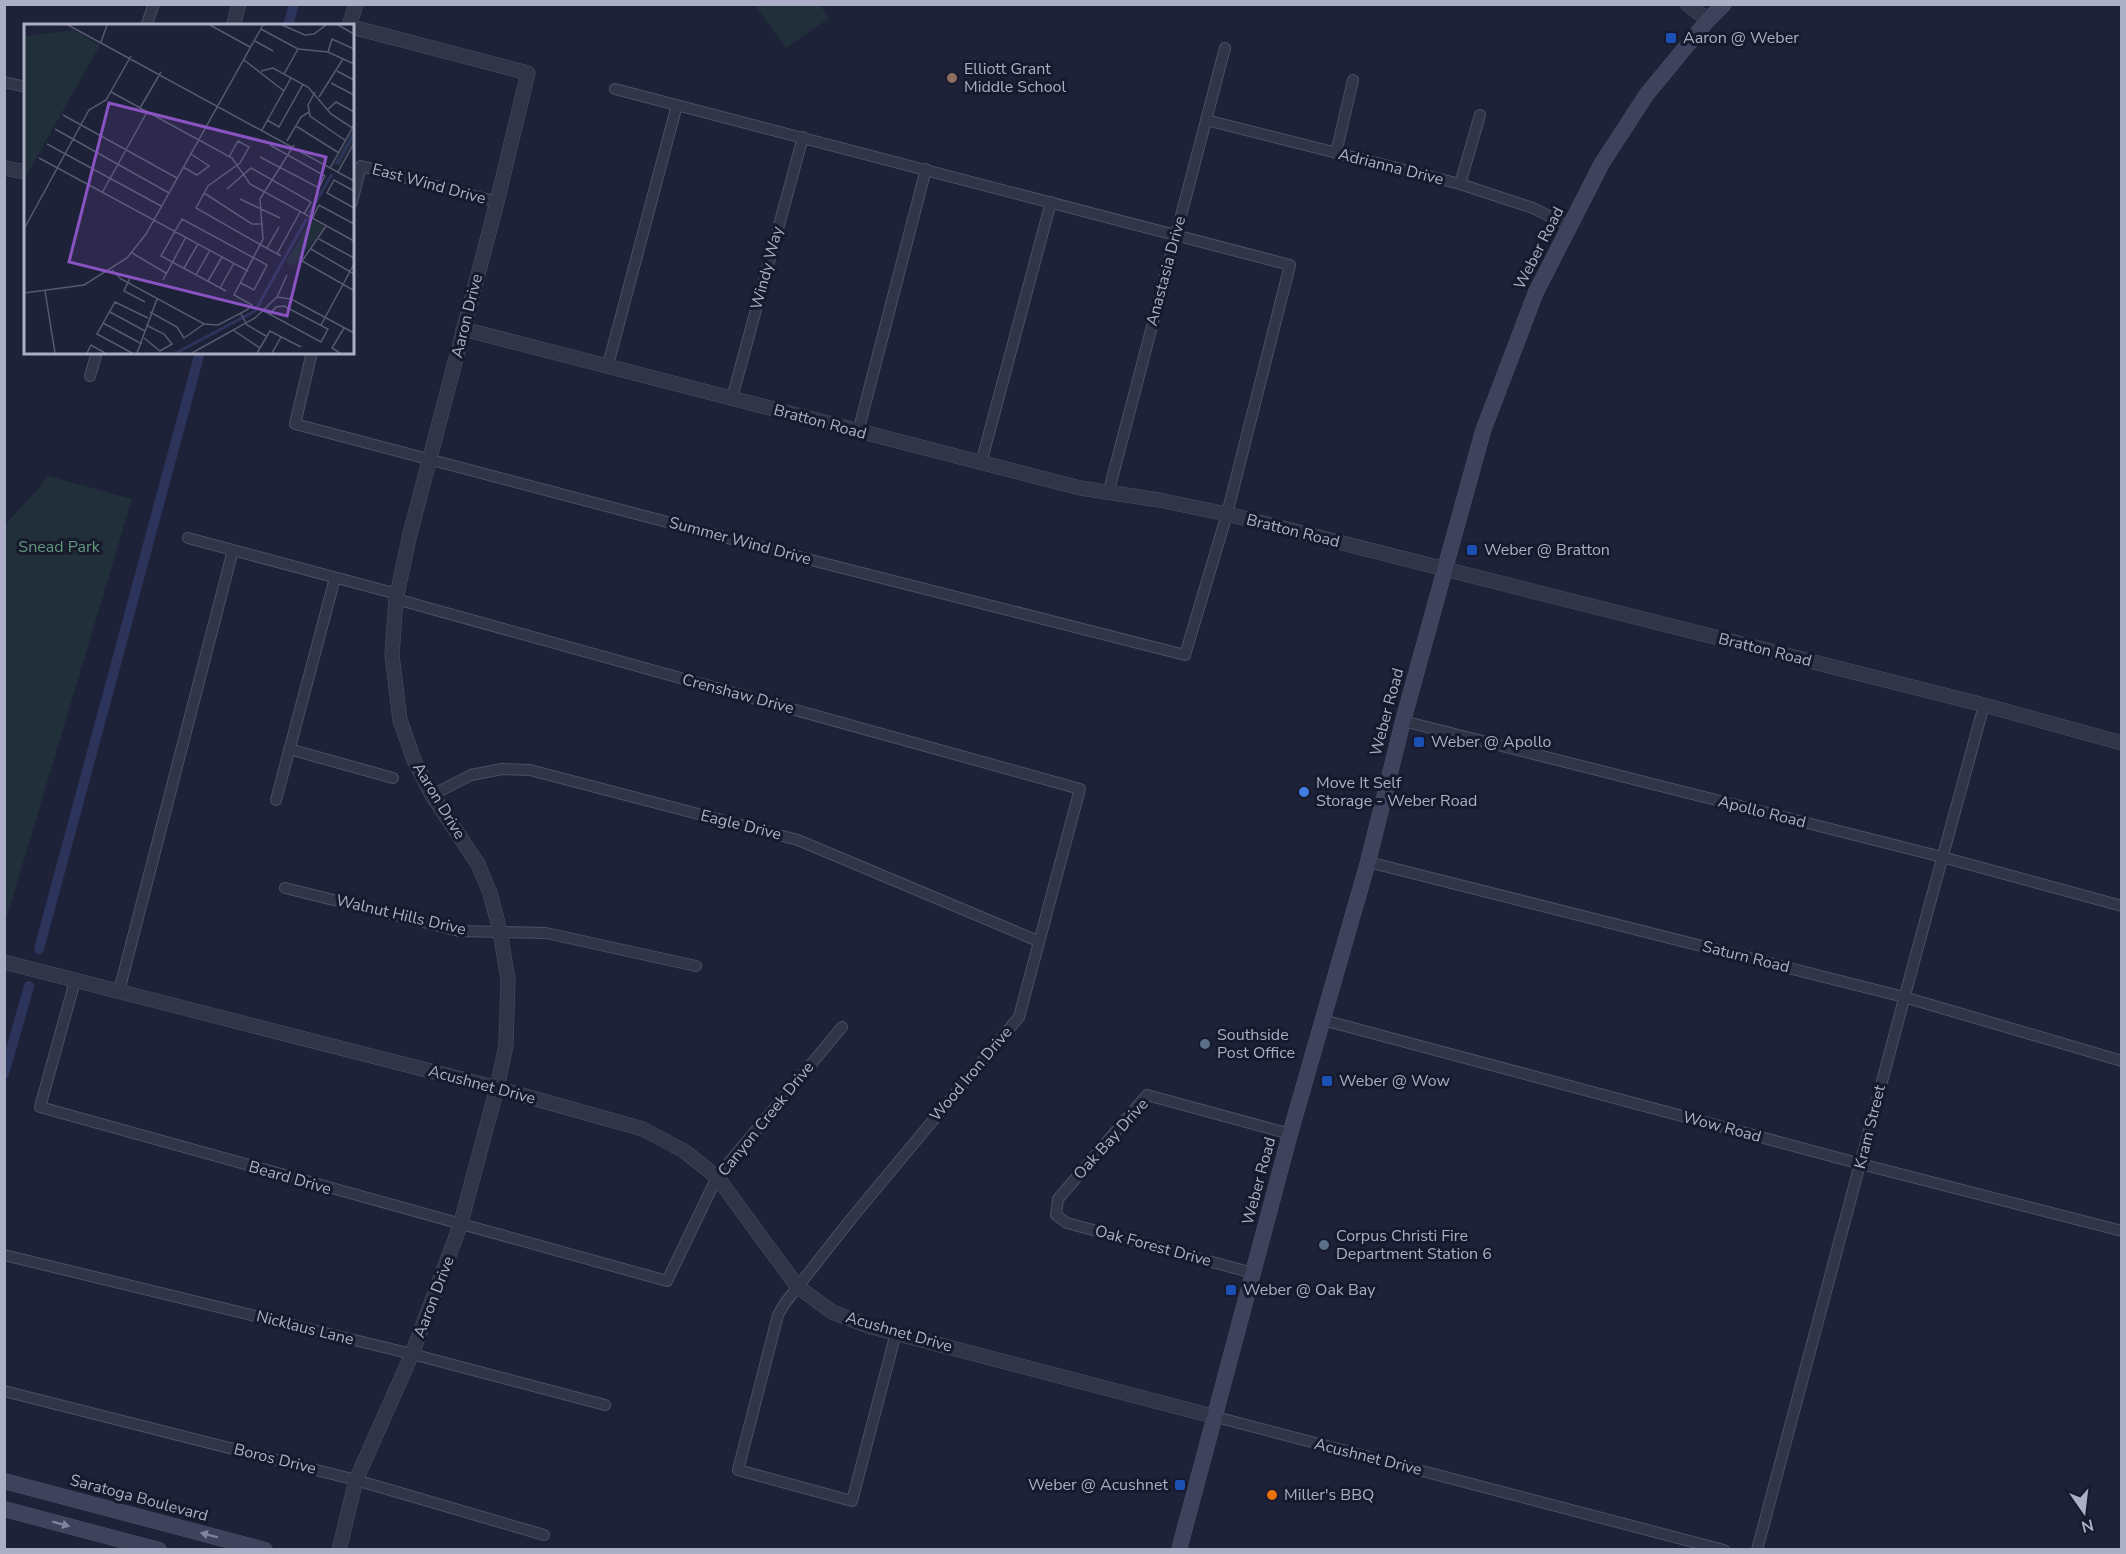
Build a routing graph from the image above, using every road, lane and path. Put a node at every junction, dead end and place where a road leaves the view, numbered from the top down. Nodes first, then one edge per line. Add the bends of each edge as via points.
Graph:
1 (153, 4) edge
2 (239, 4) edge
3 (356, 4) edge
4 (1687, 4) edge
5 (1724, 4) edge
6 (1708, 20) junction
7 (147, 24) edge
8 (234, 24) edge
9 (351, 24) edge
10 (354, 27) edge
11 (1225, 48) dead end
12 (1353, 80) dead end
13 (4, 82) edge
14 (24, 87) edge
15 (615, 89) dead end
16 (677, 105) junction
17 (1480, 115) dead end
18 (1206, 120) junction
19 (803, 137) junction
20 (1336, 153) junction
21 (4, 168) edge
22 (926, 169) junction
23 (24, 172) edge
24 (1460, 184) junction
25 (354, 194) edge
26 (497, 202) junction
27 (1051, 202) junction
28 (1571, 227) junction
29 (1175, 235) junction
30 (464, 329) junction
31 (96, 354) edge
32 (312, 354) edge
33 (608, 365) junction
34 (90, 376) dead end
35 (732, 398) junction
36 (858, 432) junction
37 (429, 459) junction
38 (981, 463) junction
39 (1108, 494) junction
40 (1227, 514) junction
41 (188, 538) dead end
42 (233, 550) junction
43 (1445, 570) junction
44 (335, 578) junction
45 (396, 597) junction
46 (1984, 705) junction
47 (1403, 721) junction
48 (2121, 743) edge
49 (289, 749) junction
50 (393, 778) dead end
51 (1080, 789) joint
52 (432, 795) junction
53 (276, 800) dead end
54 (1942, 857) junction
55 (1368, 862) junction
56 (285, 888) dead end
57 (2121, 906) edge
58 (500, 931) junction
59 (1038, 942) junction
60 (4, 962) edge
61 (696, 966) dead end
62 (75, 981) junction
63 (119, 992) junction
64 (1904, 997) junction
65 (1323, 1020) junction
66 (842, 1027) dead end
67 (2121, 1061) edge
68 (497, 1088) junction
69 (1290, 1134) junction
70 (1861, 1164) junction
71 (717, 1177) junction
72 (1056, 1215) joint
73 (460, 1226) junction
74 (2121, 1231) edge
75 (4, 1255) edge
76 (1253, 1273) junction
77 (667, 1281) joint
78 (797, 1286) junction
79 (896, 1333) junction
80 (412, 1354) junction
81 (4, 1391) edge
82 (605, 1405) dead end
83 (1216, 1417) junction
84 (356, 1480) junction
85 (4, 1481) edge
86 (4, 1509) edge
87 (544, 1534) dead end
88 (159, 1550) edge
89 (265, 1550) edge
90 (339, 1550) edge
91 (1179, 1550) edge
92 (1724, 1550) edge
93 (1756, 1550) edge

1 - 7 street
2 - 8 street
3 - 9 street, Aaron Drive
4 - 6 street
5 - 6 main road, Weber Road
6 - 28 main road, Weber Road via 1647,94 1602,163
10 - 26 street, Aaron Drive via 528,73
11 - 18 street, Anastasia Drive
12 - 20 street
13 - 14 street
15 - 16 street
16 - 19 street
16 - 33 street
17 - 24 street
18 - 20 street, Adrianna Drive
18 - 29 street, Anastasia Drive
19 - 22 street
19 - 35 street, Windy Way
20 - 24 street, Adrianna Drive
21 - 23 street
22 - 27 street
22 - 36 street
24 - 28 street, Adrianna Drive via 1533,208
25 - 26 street, East Wind Drive via 361,166
26 - 30 street, Aaron Drive
27 - 29 street
27 - 38 street
28 - 43 main road, Weber Road via 1536,292 1483,431
29 - 39 street, Anastasia Drive
29 - 40 street via 1290,265
30 - 33 street, Bratton Road
30 - 37 street, Aaron Drive
31 - 34 street
32 - 37 street, Summer Wind Drive via 295,424
33 - 35 street, Bratton Road
35 - 36 street, Bratton Road
36 - 38 street, Bratton Road
37 - 40 street, Summer Wind Drive via 1185,656
37 - 45 street, Aaron Drive
38 - 39 street, Bratton Road
39 - 40 street, Bratton Road
40 - 43 street, Bratton Road
41 - 42 street, Crenshaw Drive
42 - 44 street, Crenshaw Drive
42 - 63 street
43 - 46 street, Bratton Road
43 - 47 main road, Weber Road
44 - 45 street, Crenshaw Drive
44 - 49 street
45 - 51 street, Crenshaw Drive
45 - 52 street, Aaron Drive via 392,655 400,720
46 - 48 street, Bratton Road
46 - 54 street, Kram Street
47 - 54 street, Apollo Road
47 - 55 main road, Weber Road
49 - 50 street
49 - 53 street
51 - 59 street, Wood Iron Drive
52 - 58 street, Aaron Drive via 478,864
52 - 59 street, Eagle Drive via 471,775 530,770 798,840
54 - 57 street, Apollo Road
54 - 64 street, Kram Street
55 - 64 street, Saturn Road
55 - 65 main road, Weber Road
56 - 58 street, Walnut Hills Drive via 459,931
58 - 61 street, Walnut Hills Drive via 546,933
58 - 68 street, Aaron Drive via 508,980 508,1017
59 - 78 street, Wood Iron Drive via 1019,1017
60 - 62 street, Acushnet Drive
62 - 63 street, Acushnet Drive
62 - 73 street, Beard Drive via 40,1107
63 - 68 street, Acushnet Drive
64 - 67 street, Saturn Road
64 - 70 street, Kram Street
65 - 69 main road, Weber Road
65 - 70 street, Wow Road
66 - 71 street, Canyon Creek Drive
68 - 71 street, Acushnet Drive via 643,1129 684,1151
68 - 73 street, Aaron Drive
69 - 72 street, Oak Bay Drive via 1148,1095 1058,1199
69 - 76 main road, Weber Road
70 - 74 street, Wow Road
70 - 93 street, Kram Street
71 - 77 street, Canyon Creek Drive
71 - 78 street, Acushnet Drive
72 - 76 street, Oak Forest Drive via 1067,1223
73 - 77 street, Beard Drive
73 - 80 street, Aaron Drive
75 - 80 street, Nicklaus Lane
76 - 83 main road, Weber Road
78 - 79 street, Acushnet Drive via 832,1312
78 - 79 street, Wood Iron Drive via 778,1315 738,1470 852,1501
79 - 83 street, Acushnet Drive
80 - 82 street, Nicklaus Lane
80 - 84 street, Aaron Drive
81 - 84 street, Boros Drive
83 - 91 main road, Weber Road
83 - 92 street, Acushnet Drive
84 - 87 street, Boros Drive
84 - 90 street, Aaron Drive
89 -> 85 main road, Saratoga Boulevard
86 -> 88 main road

